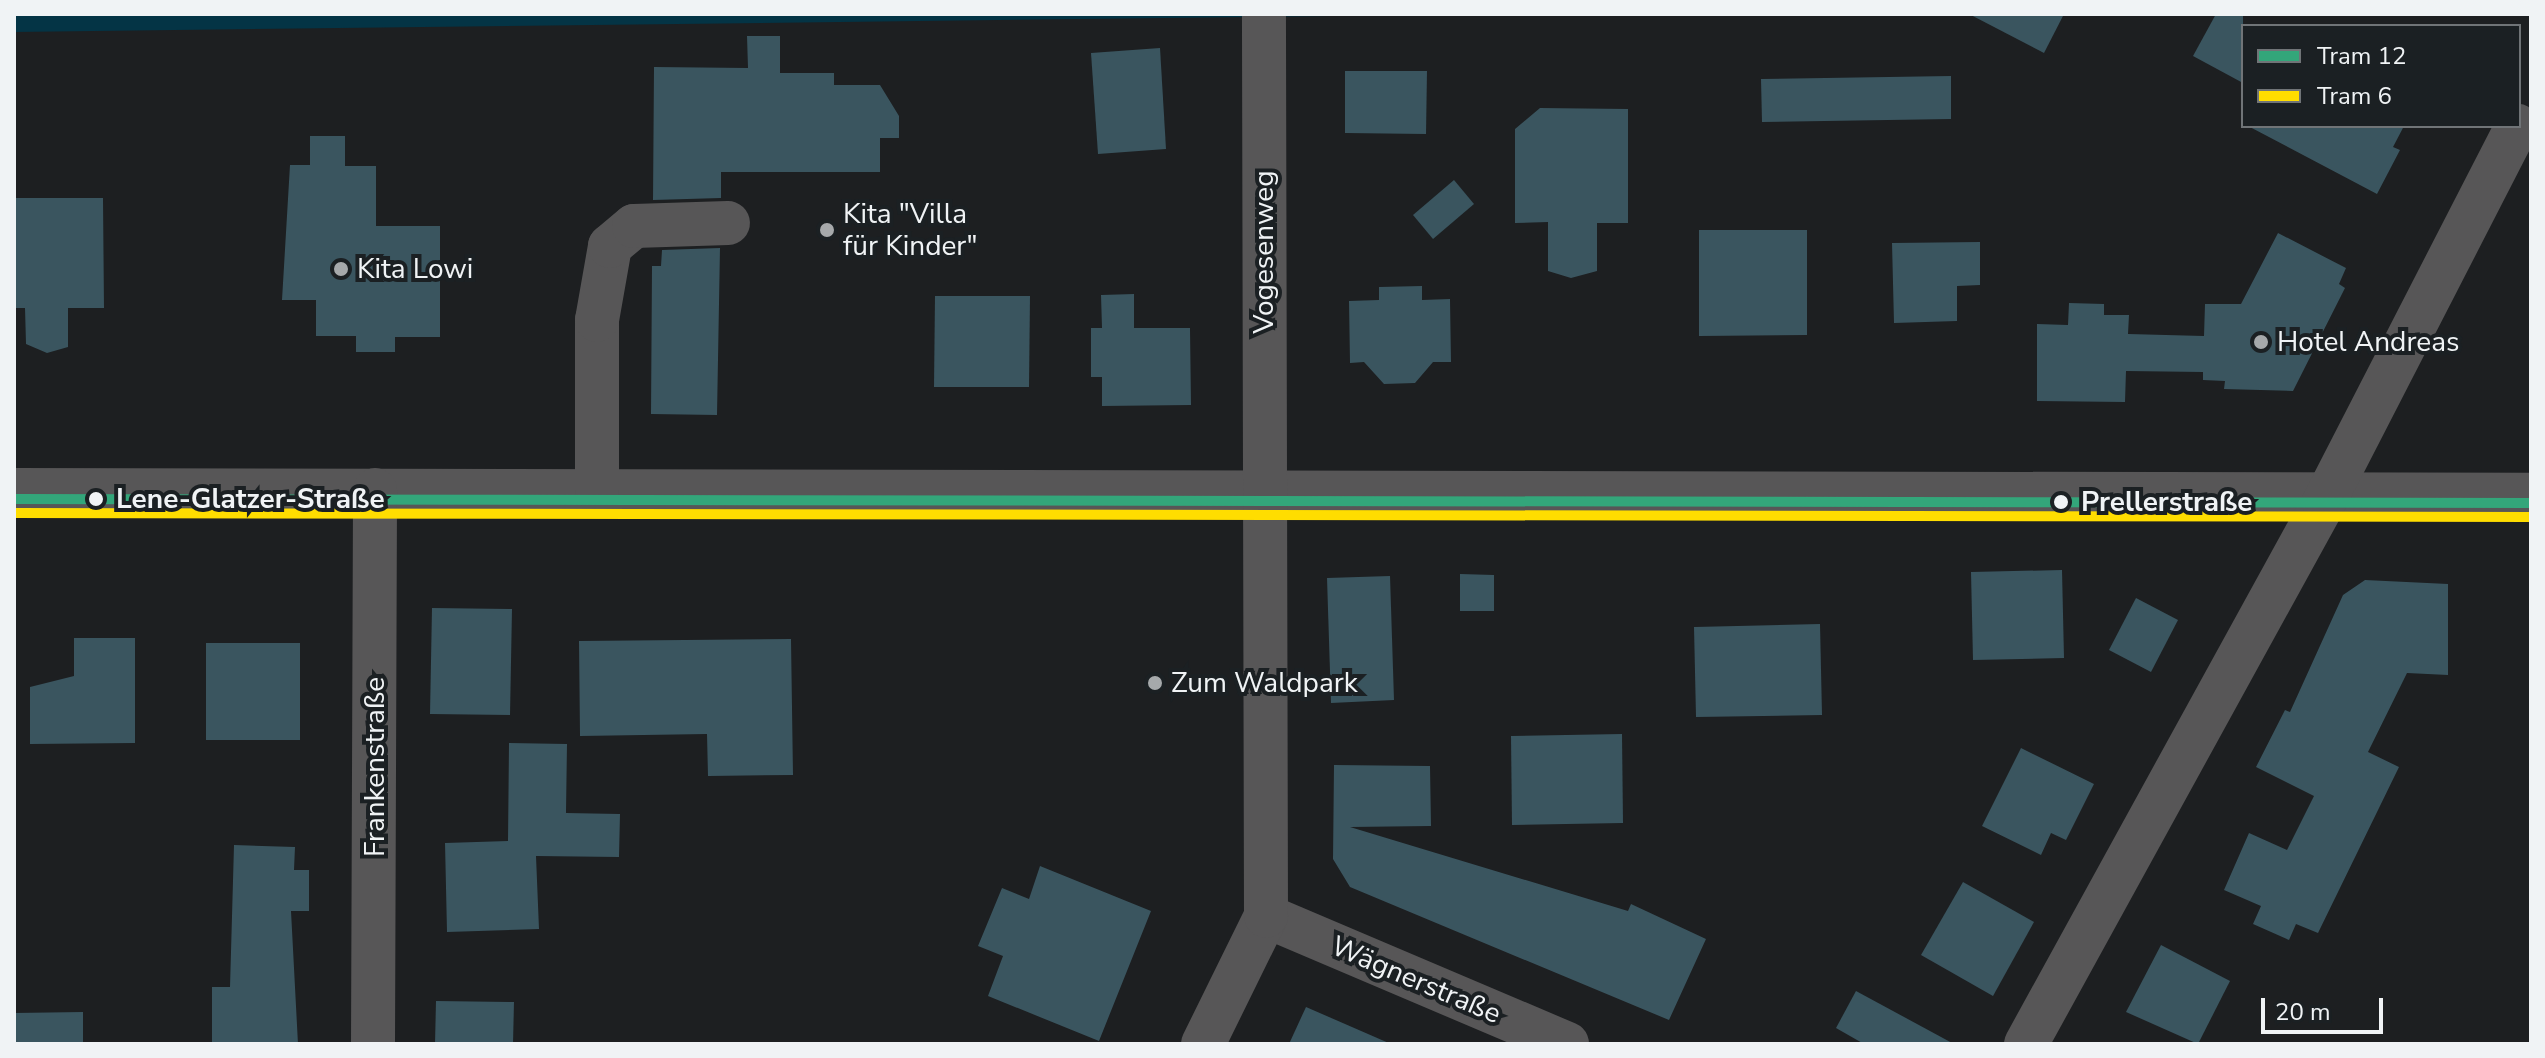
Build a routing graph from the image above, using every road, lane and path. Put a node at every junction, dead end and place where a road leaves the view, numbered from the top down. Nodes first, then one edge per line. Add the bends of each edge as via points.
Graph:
1 (1264, 14) edge
2 (2531, 99) edge
3 (2521, 118) edge
4 (2516, 128) edge
5 (728, 223) dead end
6 (1265, 489) junction
7 (14, 490) edge
8 (375, 490) junction
9 (597, 490) junction
10 (2328, 494) junction
11 (2531, 495) edge
12 (1266, 916) junction
13 (373, 1044) edge
14 (1203, 1044) edge
15 (1567, 1044) edge
16 (2026, 1044) edge

1 - 6 street, Vogesenweg
2 - 3 street
4 - 10 street
5 - 9 street via 634,226 610,246 597,320
6 - 9 street
6 - 10 street
6 - 12 street, Vogesenweg
7 - 8 street
8 - 9 street
8 - 13 street, Frankenstraße
10 - 11 street
10 - 16 street
12 - 14 street
12 - 15 street, Wägnerstraße

